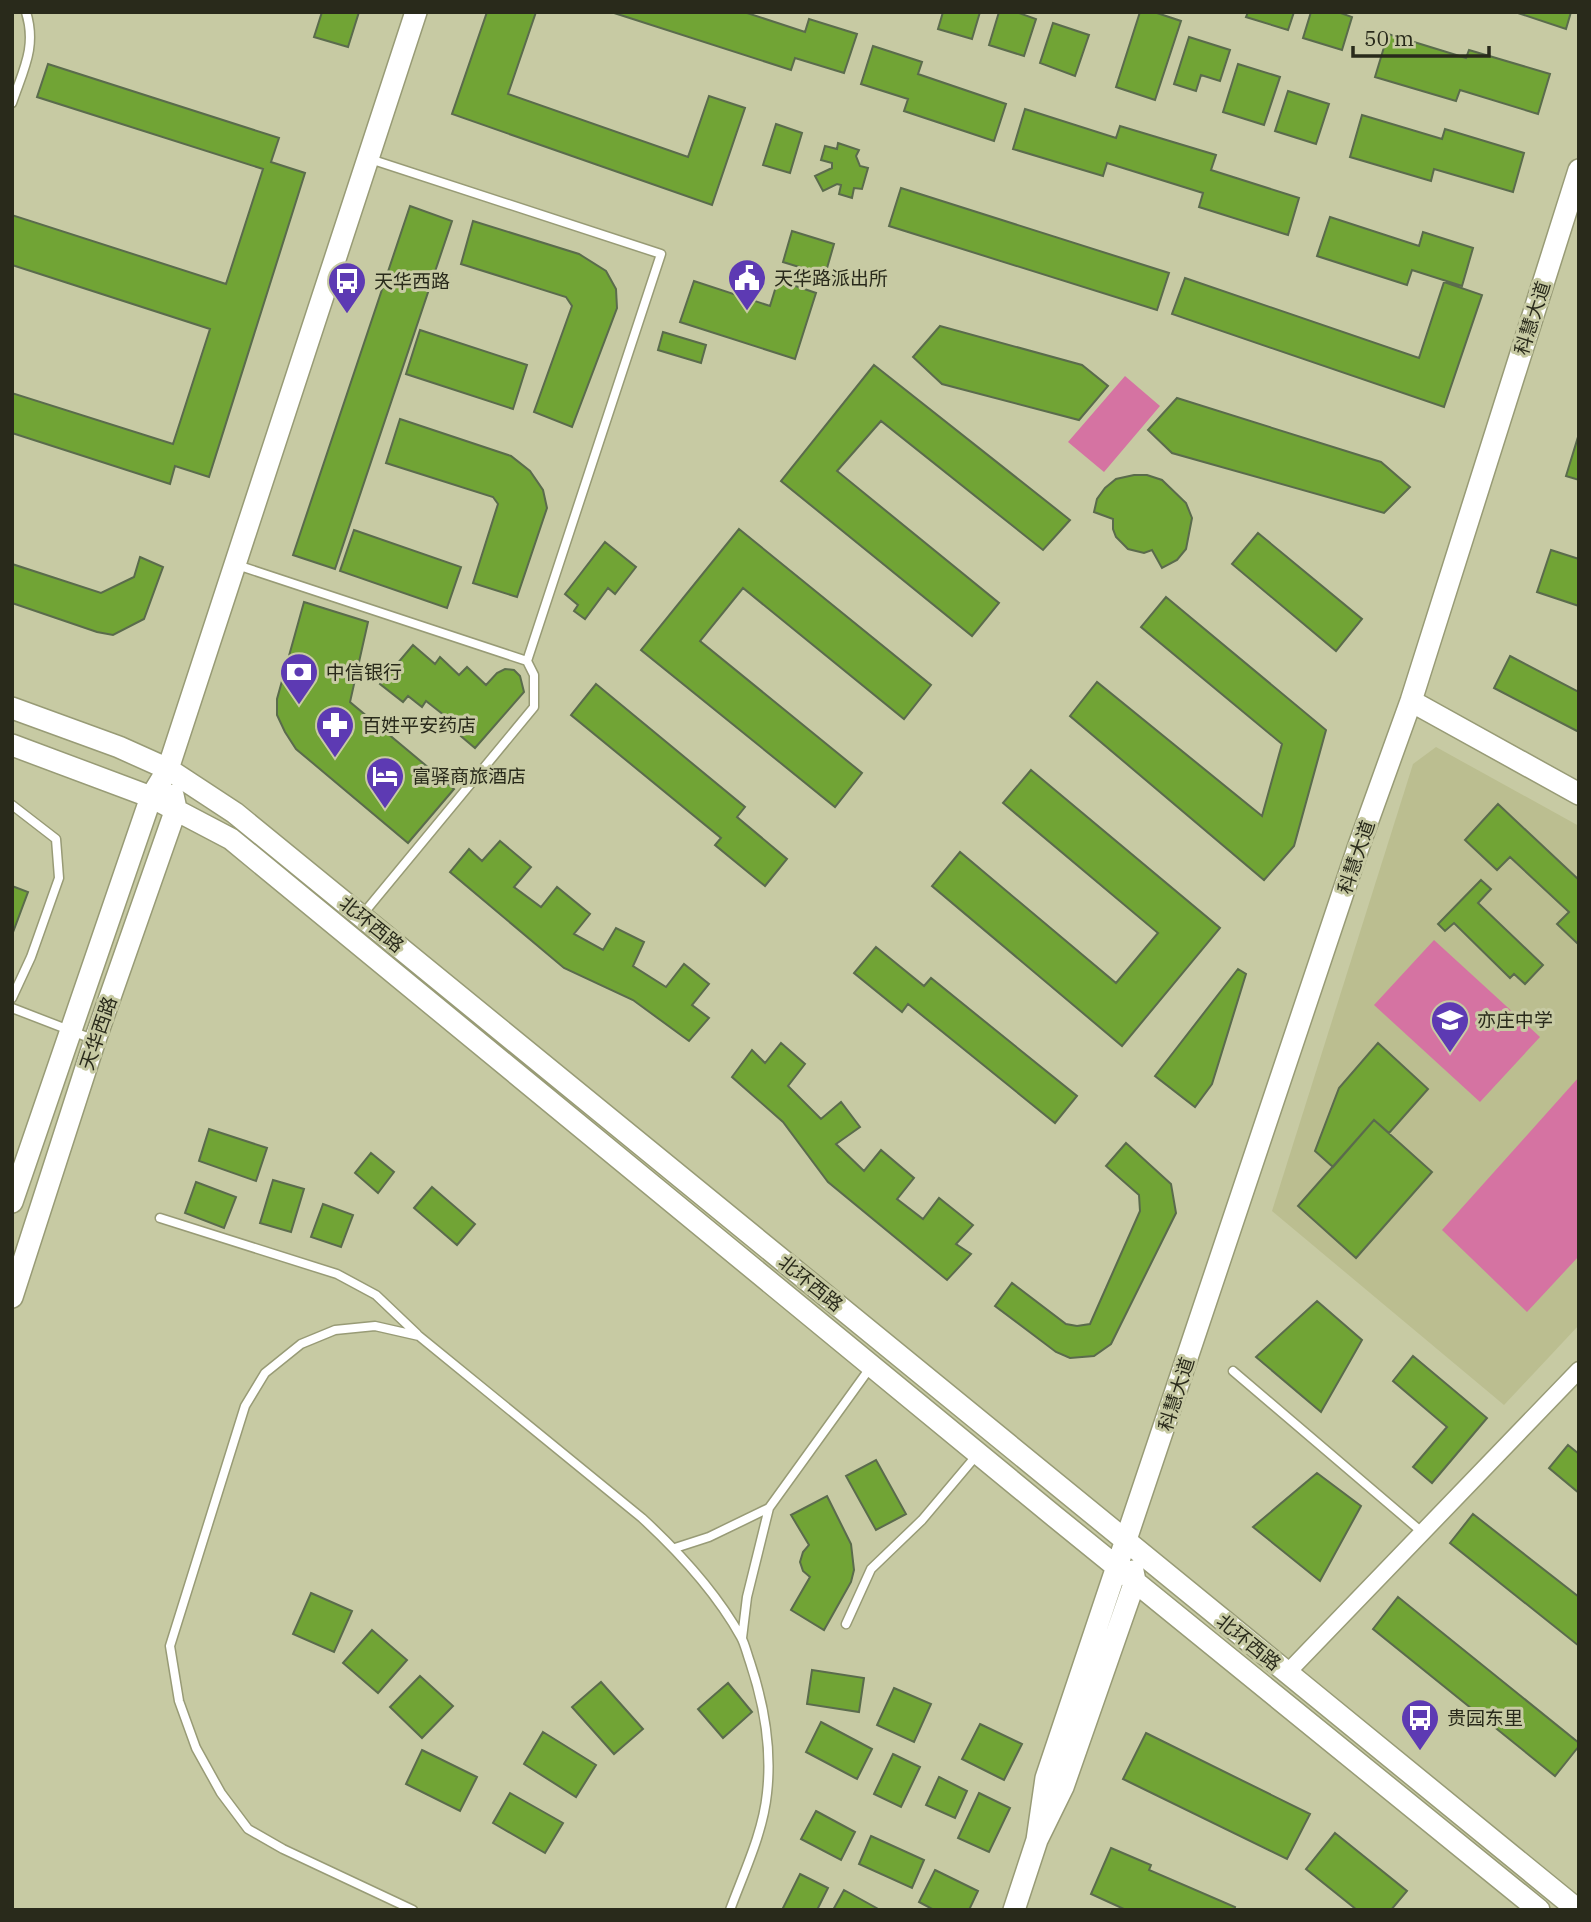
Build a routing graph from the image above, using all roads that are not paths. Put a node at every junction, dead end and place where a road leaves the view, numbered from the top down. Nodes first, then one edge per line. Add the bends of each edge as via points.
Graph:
1 (26, 12) edge
2 (416, 12) edge
3 (12, 103) edge
4 (367, 158) junction
5 (1579, 170) edge
6 (235, 564) junction
7 (527, 660) junction
8 (1411, 701) junction
9 (12, 708) edge
10 (12, 746) edge
11 (168, 769) junction
12 (1579, 794) edge
13 (151, 797) junction
14 (12, 805) edge
15 (176, 809) junction
16 (361, 915) junction
17 (12, 998) edge
18 (12, 1008) edge
19 (69, 1032) junction
20 (95, 1040) junction
21 (12, 1202) edge
22 (160, 1219) dead end
23 (12, 1297) edge
24 (419, 1336) junction
25 (871, 1365) junction
26 (1579, 1370) edge
27 (1233, 1371) dead end
28 (1573, 1388) edge
29 (978, 1454) junction
30 (769, 1508) junction
31 (1423, 1533) junction
32 (1127, 1541) junction
33 (675, 1548) junction
34 (1115, 1565) junction
35 (1135, 1581) junction
36 (846, 1624) dead end
37 (742, 1638) junction
38 (1287, 1673) junction
39 (1037, 1840) junction
40 (413, 1910) edge
41 (730, 1910) edge
42 (1014, 1910) edge
43 (1539, 1910) edge
44 (1578, 1910) edge

1 - 3 lane via 32,31
2 - 4 street, 天华西路
4 - 6 street, 天华西路
4 - 7 lane via 661,254
5 - 8 street, 科慧大道
6 - 7 lane
6 - 11 street, 天华西路
7 - 16 lane via 534,675 534,707
8 - 12 street
8 - 32 street, 科慧大道
9 - 11 street, 北环西路
10 - 13 street, 北环西路
11 - 13 street, 天华西路
11 - 15 street, 天华西路
11 - 16 street, 北环西路 via 235,813
13 - 15 street, 北环西路
13 - 19 street, 天华西路
14 - 17 lane via 55,839 59,878
15 - 20 street, 天华西路
15 - 25 street, 北环西路 via 231,839
16 - 32 street, 北环西路
18 - 19 lane
19 - 20 lane
19 - 21 street, 天华西路
20 - 23 street, 天华西路
22 - 24 lane via 337,1274 376,1295
24 - 33 lane
24 - 40 lane via 375,1326 335,1330 301,1344 265,1373 245,1406 170,1646 178,1701 196,1748 248,1829
25 - 29 street, 北环西路
25 - 30 lane
26 - 28 street
27 - 31 lane
28 - 31 street
29 - 34 street, 北环西路
29 - 36 lane via 922,1520 872,1569
30 - 33 lane
30 - 37 lane
31 - 38 street
32 - 34 street, 科慧大道
32 - 35 street, 科慧大道
32 - 38 street, 北环西路
33 - 37 lane
34 - 35 street, 北环西路
34 - 39 street, 科慧大道 via 1046,1778
35 - 39 street, 科慧大道 via 1063,1787
35 - 43 street, 北环西路
37 - 41 lane via 757,1684 769,1748 767,1795 754,1848
38 - 44 street, 北环西路
39 - 42 street, 科慧大道

